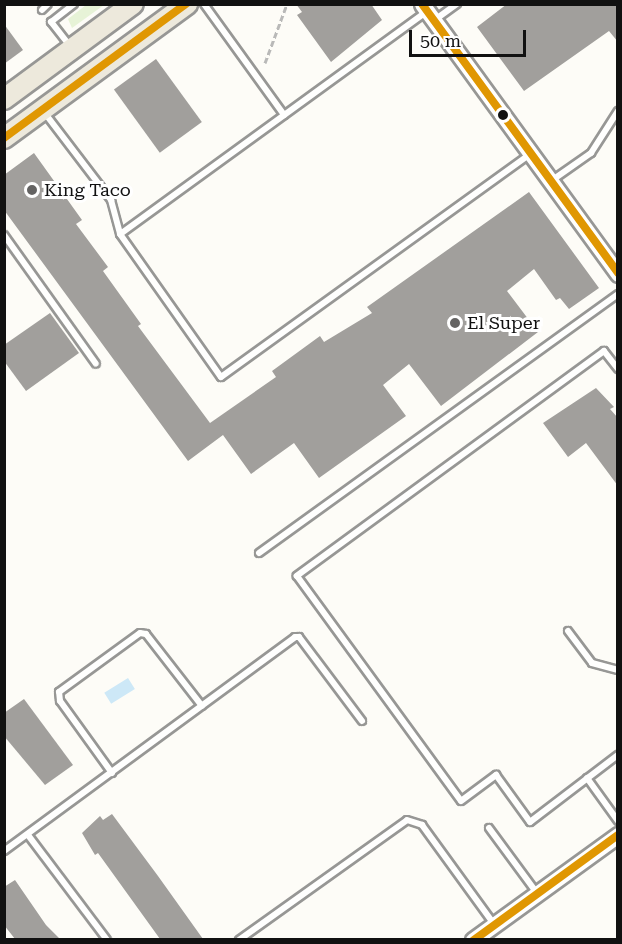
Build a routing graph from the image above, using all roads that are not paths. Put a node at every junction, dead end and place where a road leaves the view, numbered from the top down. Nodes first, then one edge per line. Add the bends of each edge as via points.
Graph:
1 (48, 4) edge
2 (74, 4) edge
3 (133, 4) edge
4 (187, 4) edge
5 (204, 4) edge
6 (458, 4) edge
7 (42, 10) dead end
8 (427, 12) edge
9 (72, 49) junction
10 (4, 99) edge
11 (43, 110) junction
12 (618, 111) edge
13 (284, 115) junction
14 (4, 138) edge
15 (530, 154) junction
16 (550, 181) junction
17 (120, 234) junction
18 (4, 235) edge
19 (618, 274) edge
20 (618, 294) edge
21 (96, 364) dead end
22 (618, 369) edge
23 (259, 553) dead end
24 (568, 631) dead end
25 (618, 670) edge
26 (202, 706) junction
27 (362, 721) dead end
28 (618, 755) edge
29 (112, 773) junction
30 (587, 778) junction
31 (618, 821) edge
32 (489, 828) dead end
33 (28, 835) junction
34 (618, 835) edge
35 (4, 851) edge
36 (537, 894) junction
37 (494, 925) junction
38 (107, 939) edge
39 (239, 939) edge
40 (473, 939) edge

1 - 7 lane
2 - 9 lane via 51,22
3 - 9 main road
4 - 11 main road
5 - 13 lane
6 - 8 lane
8 - 13 lane
8 - 15 street
9 - 10 main road
11 - 14 main road
11 - 17 lane via 111,200
12 - 16 lane via 591,153
13 - 17 lane
15 - 16 street
15 - 17 lane via 220,377
16 - 19 street
18 - 21 lane
20 - 23 lane
22 - 30 lane via 604,351 297,576 461,801 496,775 530,822
24 - 25 lane via 592,663
26 - 27 lane via 299,637
26 - 29 lane
26 - 29 lane via 146,633 140,633 59,692 60,701
28 - 30 lane
29 - 33 lane
30 - 31 lane
32 - 36 lane
33 - 35 lane
33 - 38 lane
34 - 36 street
36 - 37 street
37 - 39 lane via 422,825 407,820
37 - 40 street

